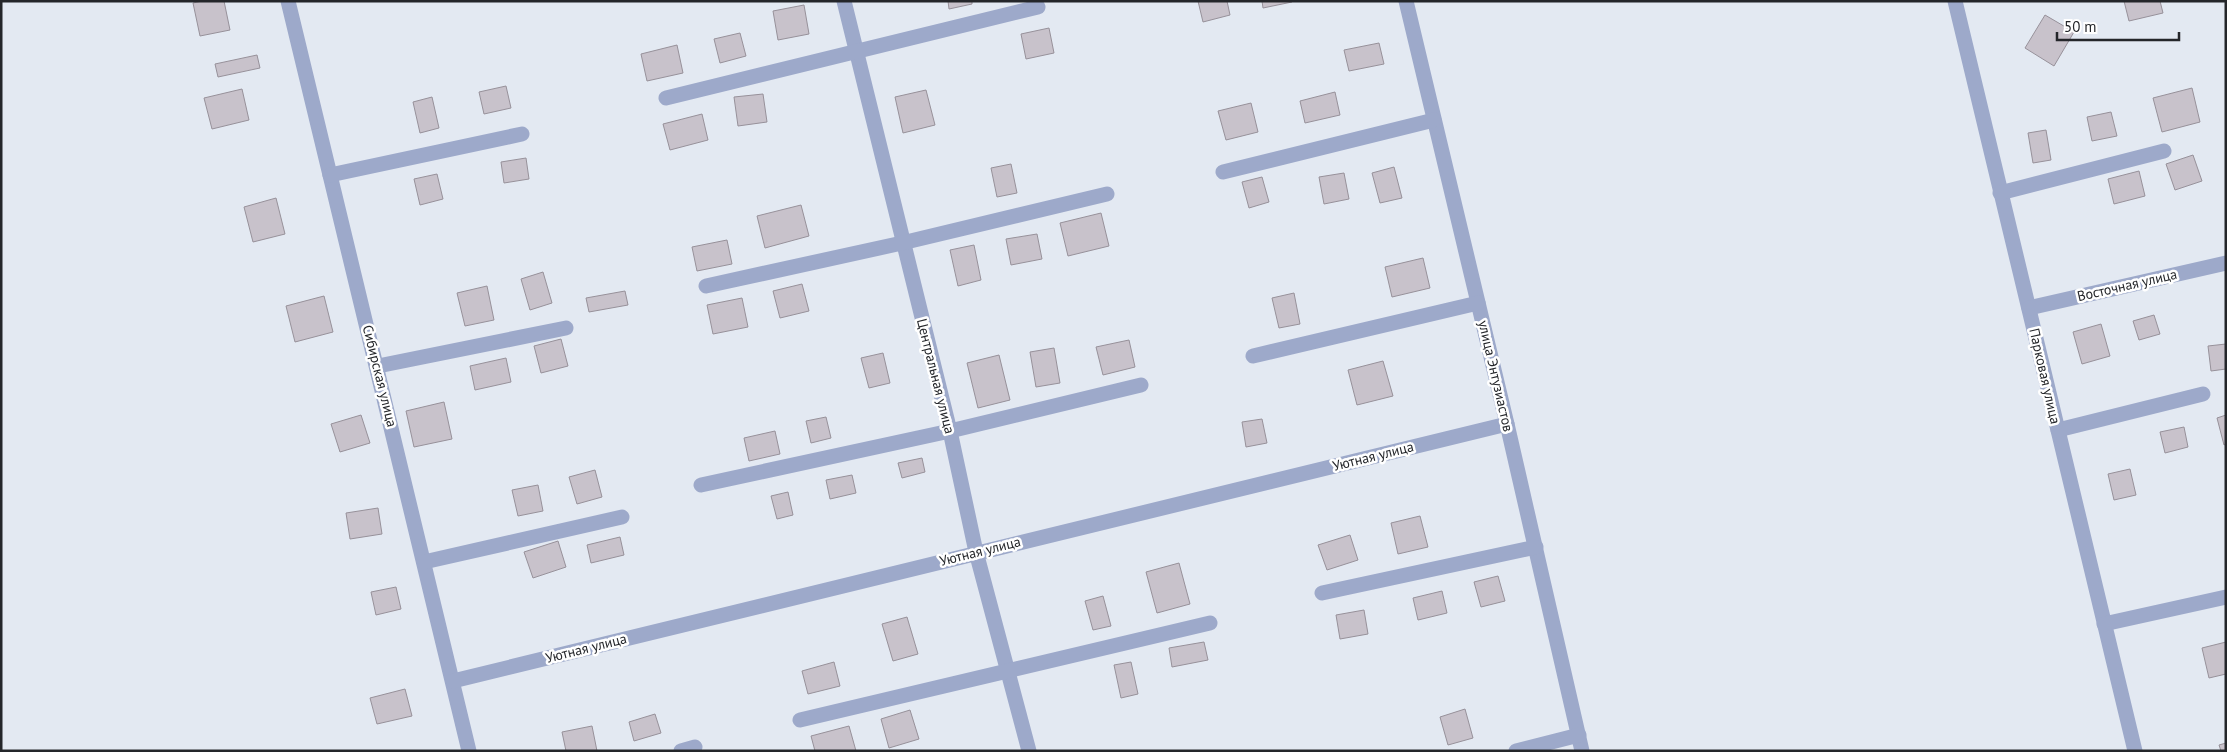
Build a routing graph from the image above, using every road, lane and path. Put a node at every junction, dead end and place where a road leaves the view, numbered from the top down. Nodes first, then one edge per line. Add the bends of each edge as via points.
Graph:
1 (288, 1) edge
2 (844, 1) edge
3 (1406, 1) edge
4 (1954, 1) edge
5 (1038, 7) dead end
6 (855, 51) junction
7 (666, 98) dead end
8 (1434, 120) junction
9 (522, 134) dead end
10 (2164, 151) dead end
11 (1223, 172) dead end
12 (330, 175) junction
13 (2000, 193) junction
14 (1107, 194) dead end
15 (902, 243) junction
16 (2226, 263) edge
17 (706, 286) dead end
18 (1478, 303) junction
19 (2028, 308) junction
20 (566, 328) dead end
21 (1253, 356) dead end
22 (378, 366) junction
23 (1141, 386) dead end
24 (2203, 394) dead end
25 (1507, 424) junction
26 (2058, 430) junction
27 (950, 431) junction
28 (701, 485) dead end
29 (622, 517) dead end
30 (1536, 547) junction
31 (976, 552) junction
32 (424, 562) junction
33 (1322, 593) dead end
34 (2226, 597) edge
35 (1210, 623) dead end
36 (2104, 624) junction
37 (1008, 669) junction
38 (452, 681) junction
39 (800, 720) dead end
40 (1578, 735) junction
41 (469, 751) edge
42 (1029, 751) edge
43 (1516, 751) edge
44 (1582, 751) edge
45 (2136, 751) edge

1 - 12 street, Сибирская улица
2 - 6 street, Центральная улица
3 - 8 street, улица Энтузиастов
4 - 13 street, Парковая улица
5 - 6 street
6 - 7 street
6 - 15 street, Центральная улица
8 - 11 street
8 - 18 street, улица Энтузиастов
9 - 12 street
10 - 13 street
12 - 22 street, Сибирская улица
13 - 19 street, Парковая улица
14 - 15 street
15 - 17 street
15 - 27 street, Центральная улица
16 - 19 street, Восточная улица
18 - 21 street
18 - 25 street, улица Энтузиастов
19 - 26 street, Парковая улица
20 - 22 street
22 - 32 street, Сибирская улица
23 - 27 street
24 - 26 street
25 - 30 street, улица Энтузиастов
25 - 31 street, Уютная улица
26 - 36 street, Парковая улица
27 - 28 street
27 - 31 street, Центральная улица
29 - 32 street
30 - 33 street
30 - 40 street, улица Энтузиастов
31 - 37 street, Центральная улица
31 - 38 street, Уютная улица
32 - 38 street, Сибирская улица
34 - 36 street
35 - 37 street
36 - 45 street, Парковая улица
37 - 39 street
37 - 42 street, Центральная улица
38 - 41 street, Сибирская улица
40 - 43 street
40 - 44 street, улица Энтузиастов

